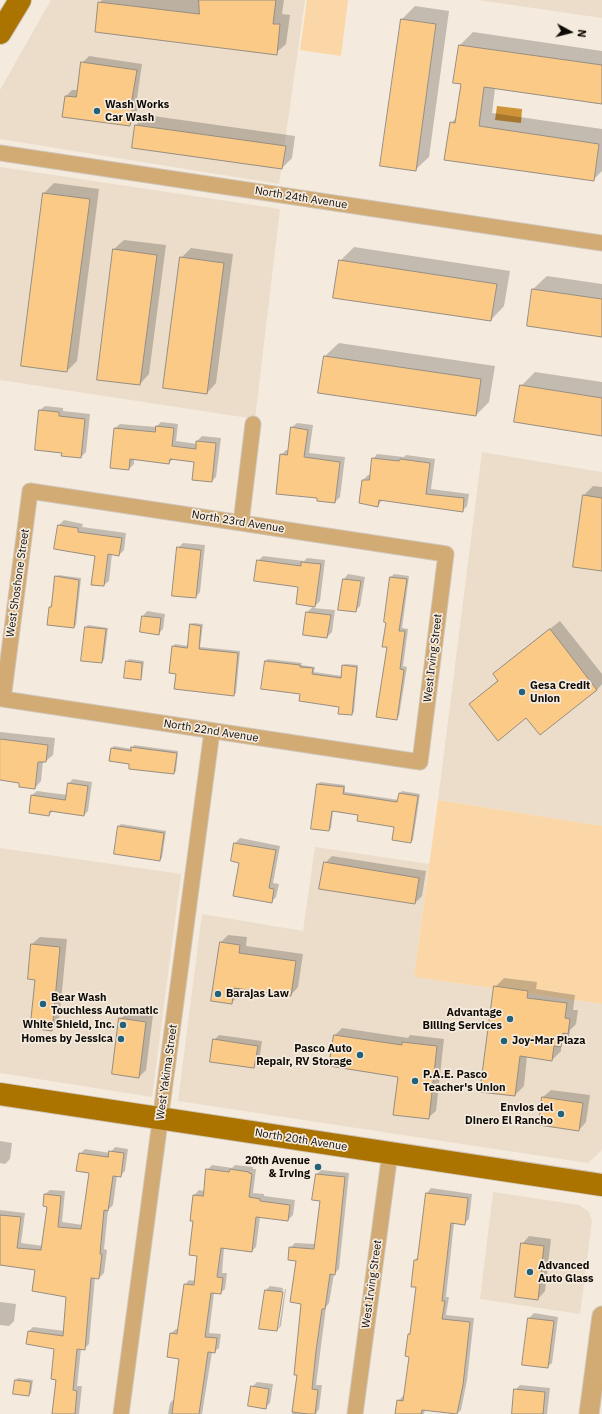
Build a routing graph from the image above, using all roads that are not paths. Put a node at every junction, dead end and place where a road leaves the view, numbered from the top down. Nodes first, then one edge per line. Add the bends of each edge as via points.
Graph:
1 (20, 0) edge
2 (0, 33) edge
3 (0, 152) edge
4 (602, 244) edge
5 (253, 424) dead end
6 (30, 491) joint
7 (241, 523) junction
8 (446, 554) joint
9 (3, 699) joint
10 (212, 731) junction
11 (420, 762) joint
12 (0, 1094) edge
13 (160, 1119) junction
14 (390, 1153) junction
15 (602, 1185) edge
16 (602, 1316) edge
17 (121, 1414) edge
18 (355, 1414) edge
19 (589, 1414) edge

1 - 2 main road
3 - 4 street, North 24th Avenue
5 - 7 street
6 - 7 street, North 23rd Avenue
6 - 9 street, West Shoshone Street
7 - 8 street, North 23rd Avenue
8 - 11 street, West Irving Street
9 - 10 street, North 22nd Avenue
10 - 11 street, North 22nd Avenue
10 - 13 street, West Yakima Street
12 - 13 main road, North 20th Avenue
13 - 14 main road, North 20th Avenue
13 - 17 street, West Yakima Street
14 - 15 main road, North 20th Avenue
14 - 18 street, West Irving Street
16 - 19 street

